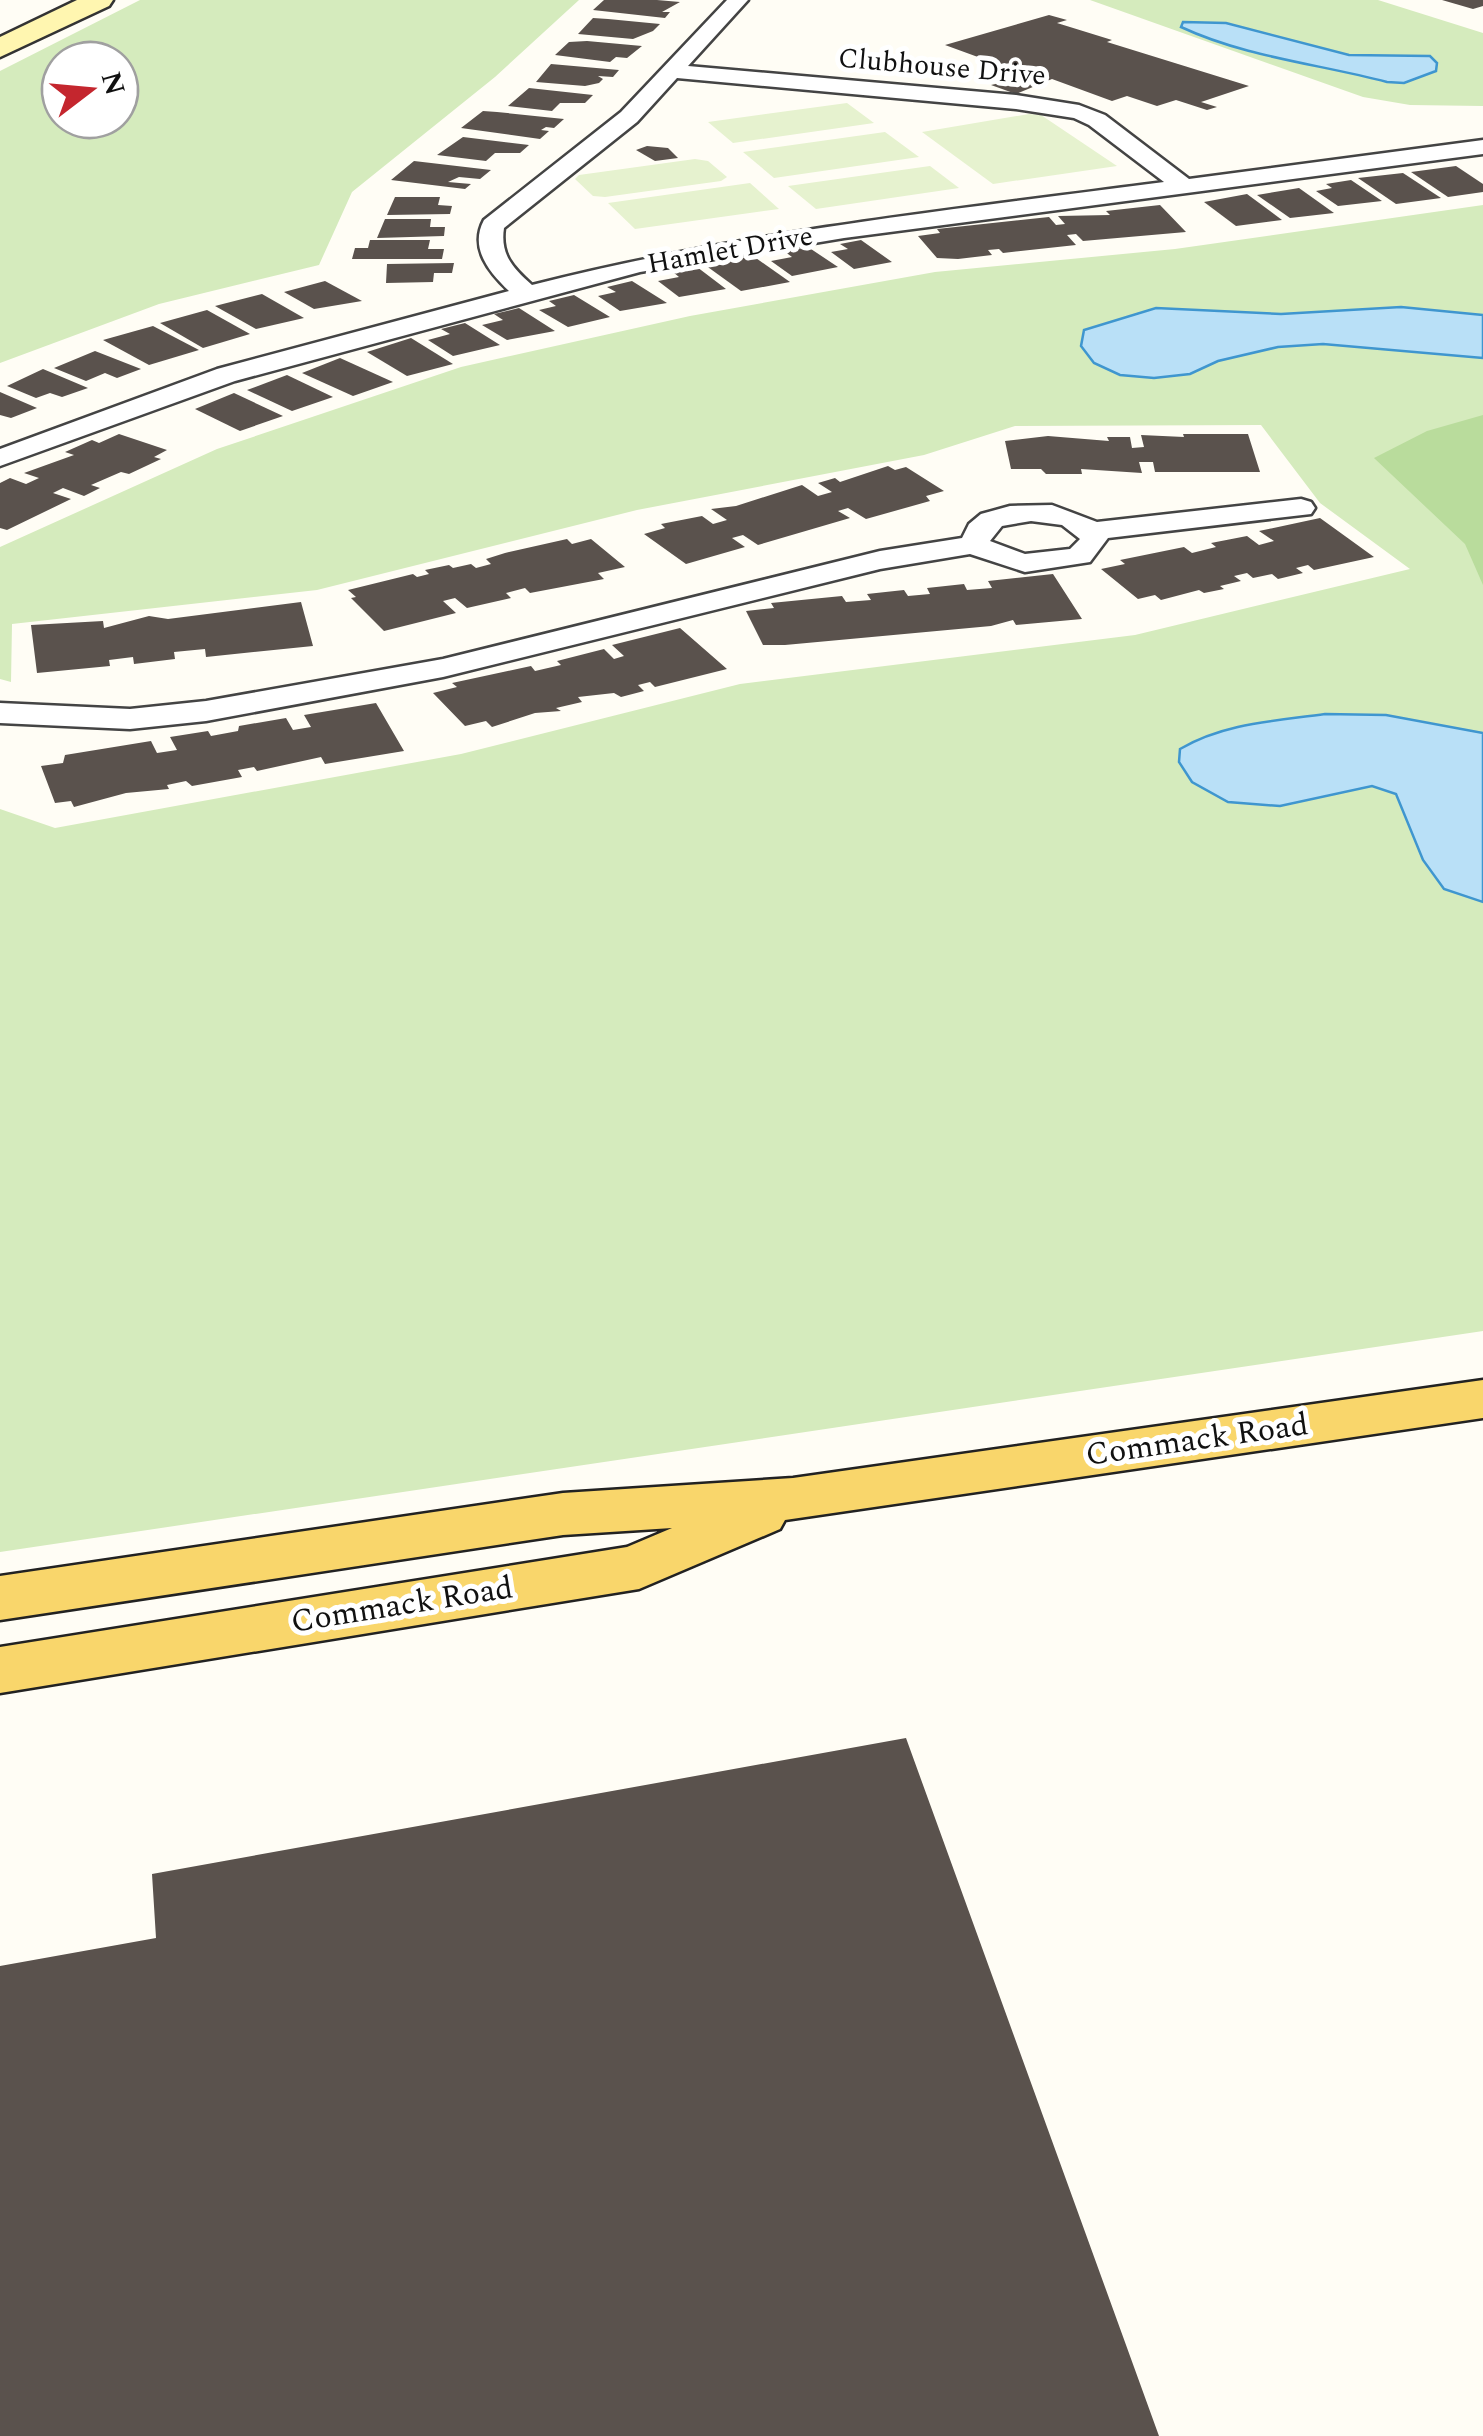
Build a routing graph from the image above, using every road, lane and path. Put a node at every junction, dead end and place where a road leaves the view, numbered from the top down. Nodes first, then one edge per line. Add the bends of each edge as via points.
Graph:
1 (99, 0) edge
2 (738, 0) edge
3 (0, 48) edge
4 (672, 71) junction
5 (1483, 147) edge
6 (1184, 186) junction
7 (524, 291) junction
8 (0, 458) edge
9 (1301, 508) dead end
10 (1092, 531) junction
11 (974, 544) junction
12 (0, 714) edge
13 (1483, 1399) edge
14 (793, 1499) junction
15 (0, 1598) edge
16 (0, 1670) edge

1 - 3 main road
2 - 4 street
4 - 6 street, Clubhouse Drive via 1079,112
4 - 7 street via 628,117 492,225 488,245 497,268
5 - 6 street, Hamlet Drive
6 - 7 street, Hamlet Drive via 718,250
7 - 8 street, Hamlet Drive via 226,375
9 - 10 street
10 - 11 street via 1058,515 1015,514 981,524
10 - 11 street via 1095,540 1080,556 1052,562 1025,563
11 - 12 street via 880,560 443,668 273,700 130,718
13 - 14 main road, Commack Road
14 - 15 main road, Commack Road via 563,1514
14 - 16 main road, Commack Road via 639,1567

